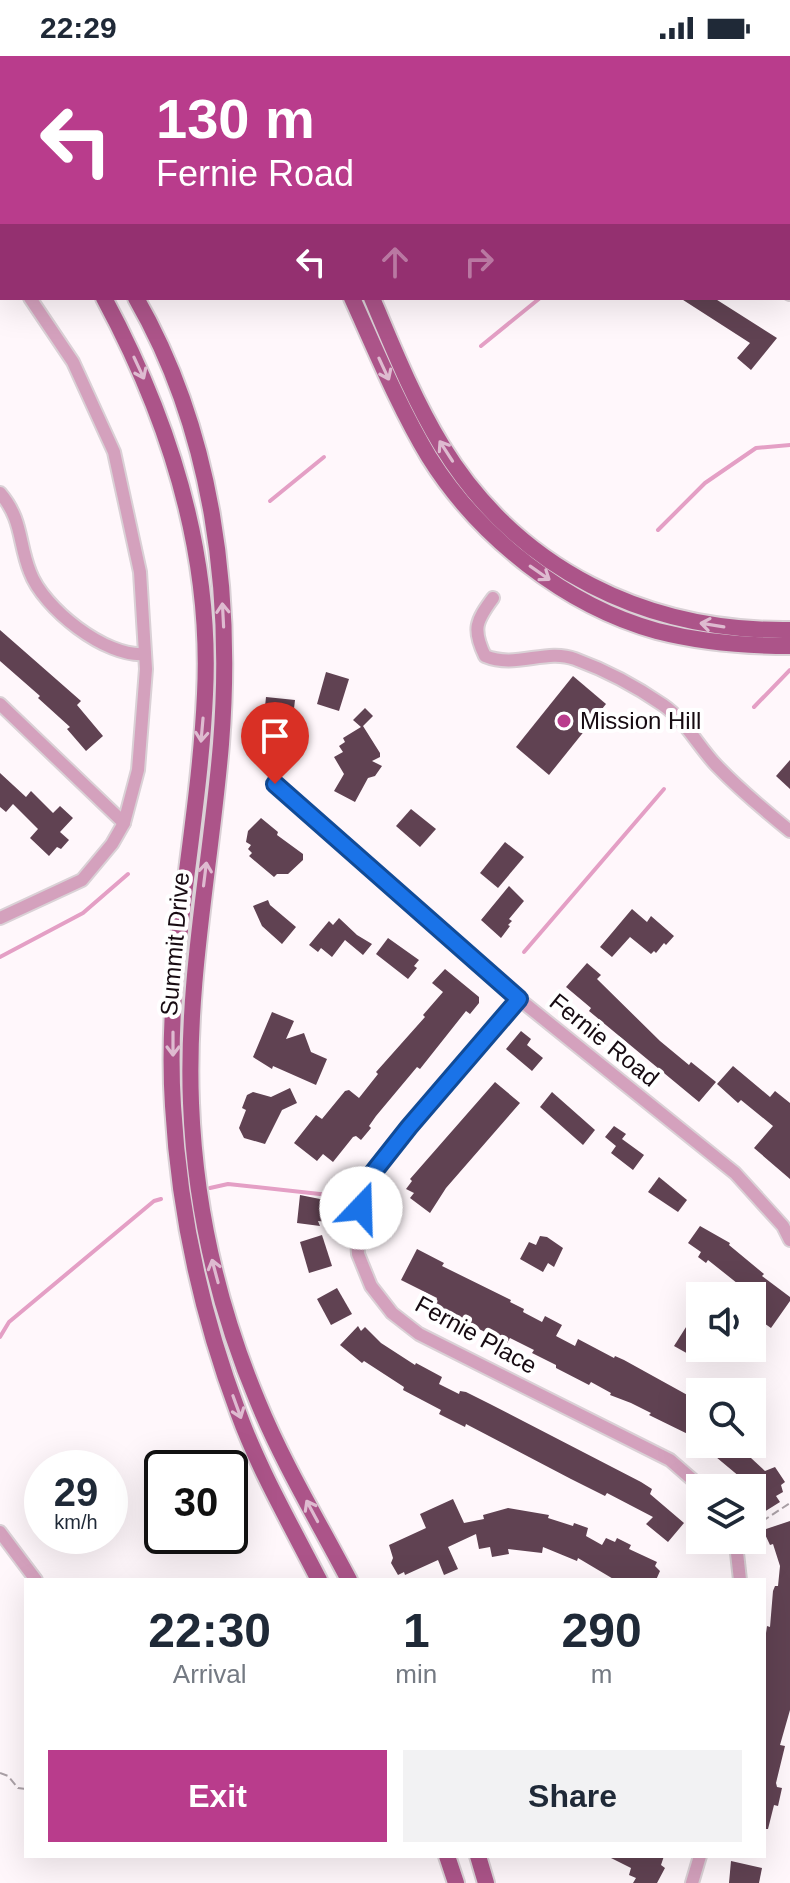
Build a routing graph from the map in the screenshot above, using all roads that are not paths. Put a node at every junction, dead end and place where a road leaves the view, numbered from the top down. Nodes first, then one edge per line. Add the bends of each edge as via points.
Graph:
1 (31, 300) edge
2 (105, 300) edge
3 (137, 300) edge
4 (353, 300) edge
5 (373, 300) edge
6 (0, 493) edge
7 (493, 598) dead end
8 (790, 630) edge
9 (790, 646) edge
10 (145, 654) junction
11 (0, 704) edge
12 (275, 784) dead end
13 (124, 823) junction
14 (790, 831) edge
15 (0, 918) edge
16 (519, 999) junction
17 (786, 1221) edge
18 (790, 1240) edge
19 (686, 1474) edge
20 (0, 1532) edge
21 (737, 1554) edge
22 (34, 1578) edge
23 (318, 1578) edge
24 (348, 1578) edge
25 (740, 1578) edge
26 (448, 1858) edge
27 (479, 1858) edge
28 (699, 1858) edge
29 (456, 1883) edge
30 (486, 1883) edge
31 (692, 1883) edge

1 - 10 street via 73,362 114,452 140,572
2 -> 23 main road, Summit Drive via 149,389 189,511 205,616 204,709 173,1019 172,1104 180,1191 212,1333 238,1413
24 -> 3 main road, Summit Drive via 259,1404 230,1329 198,1190 191,1021 221,746 224,615 219,557 196,443 174,376
4 -> 9 main road via 430,458 484,524 541,575 657,631 722,643
8 -> 5 main road via 721,627 661,615 578,579 521,539 443,448
6 - 10 street via 12,507 30,573 44,596 111,648
7 - 14 street via 476,627 485,656 499,662 571,657 662,704 737,786
10 - 13 street via 138,770
11 - 13 street
12 - 16 street, Fernie Road
13 - 15 street via 82,880
16 - 17 street, Fernie Road via 735,1173
16 - 19 street, Fernie Place via 368,1179 356,1225 358,1254 371,1286 392,1313 419,1334 670,1460
17 - 18 street, Fernie Road
20 - 22 street
21 - 25 street
26 - 29 main road
27 - 30 main road
28 - 31 street

